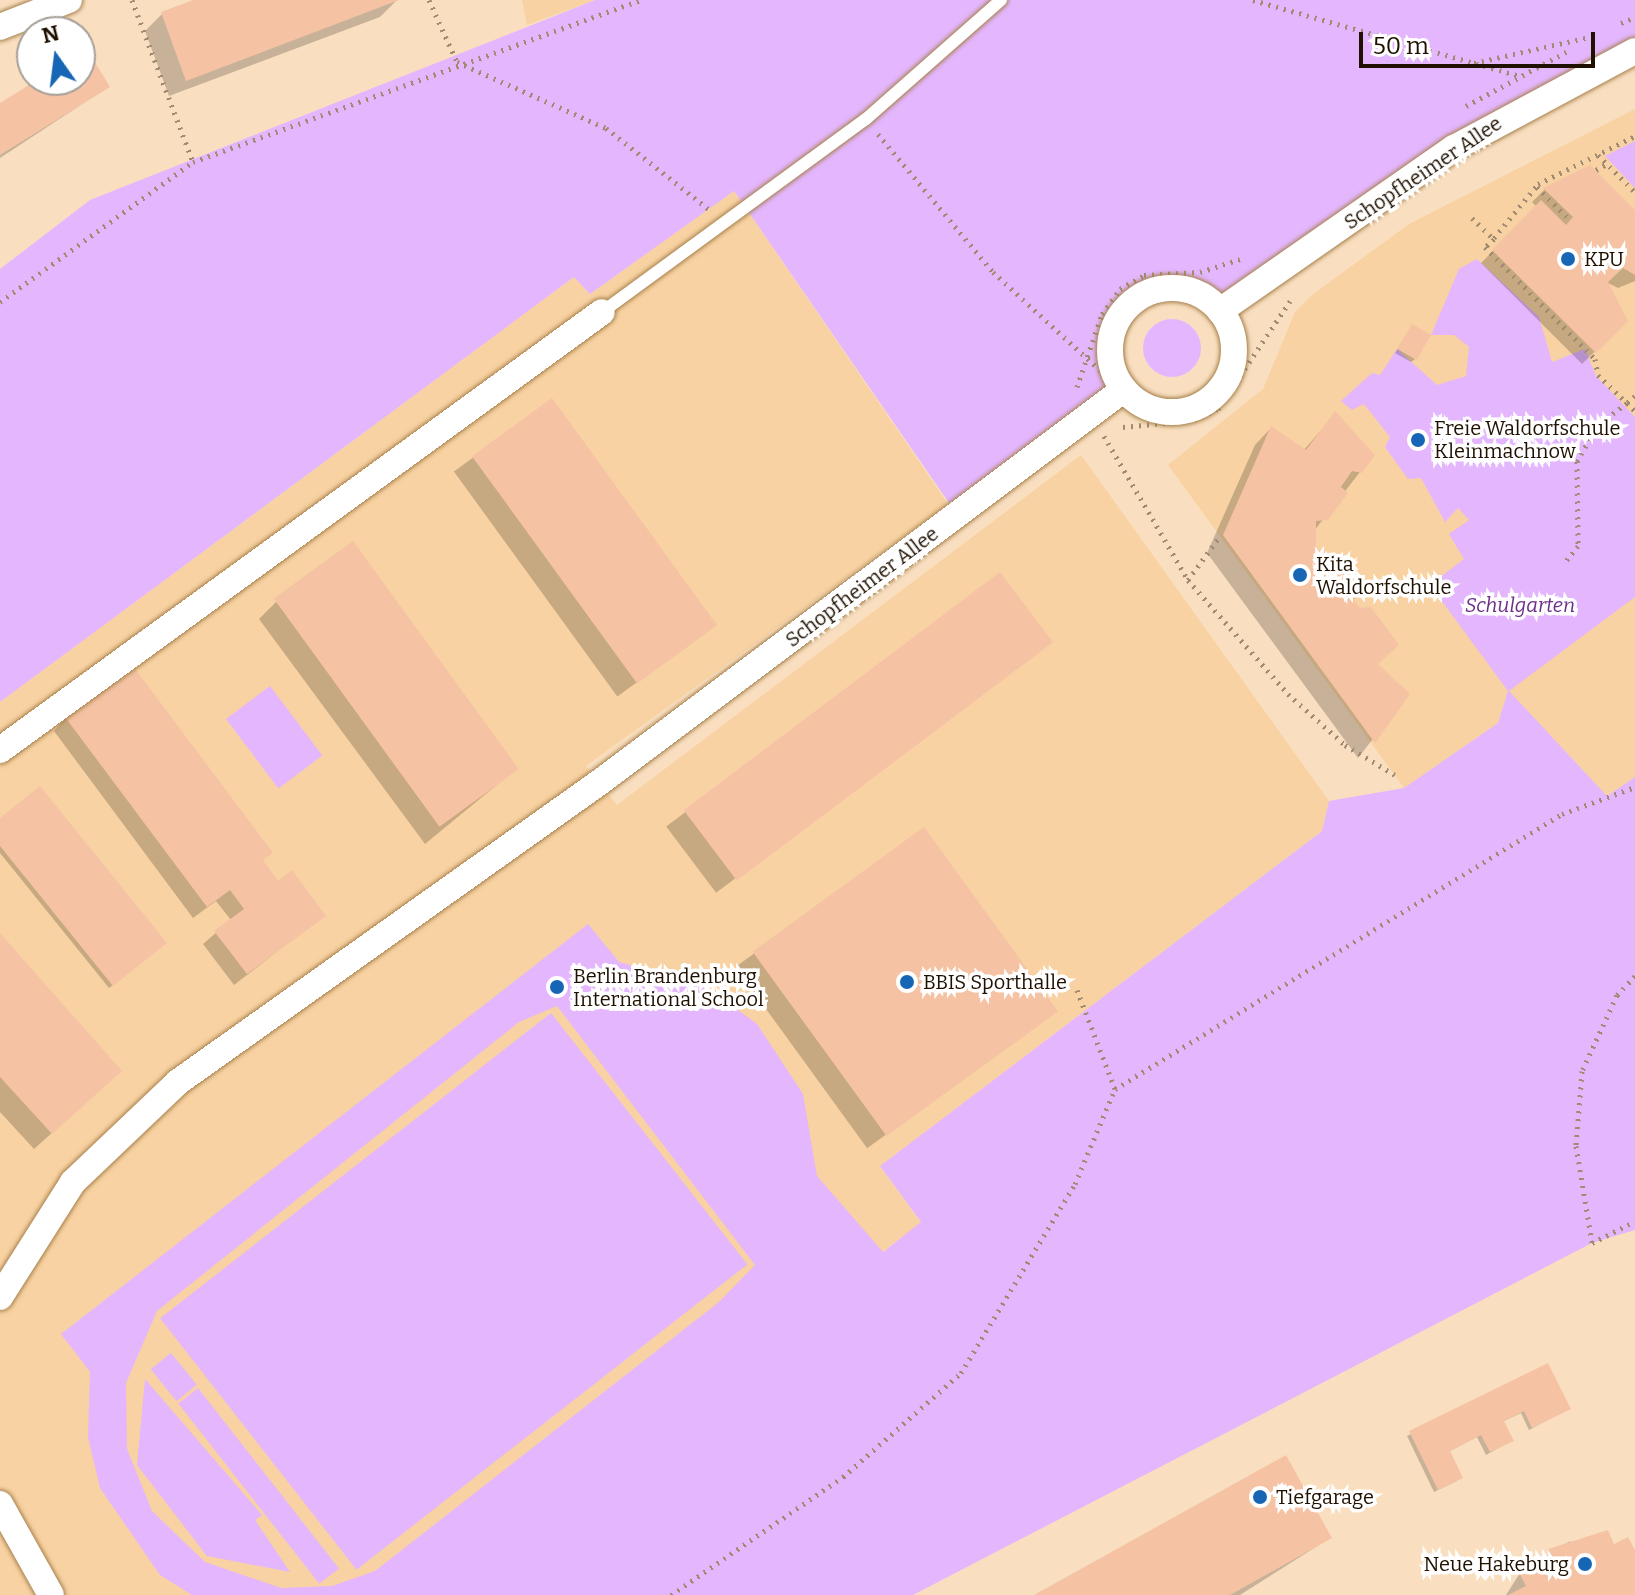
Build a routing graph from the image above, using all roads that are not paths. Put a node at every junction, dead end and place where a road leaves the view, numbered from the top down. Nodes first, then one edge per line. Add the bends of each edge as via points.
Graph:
1 (69, 0) edge
2 (1001, 0) edge
3 (0, 27) edge
4 (1635, 51) edge
5 (1220, 311) junction
6 (602, 312) joint
7 (1123, 390) junction
8 (0, 750) edge
9 (0, 1297) edge
10 (0, 1504) edge
11 (51, 1595) edge

1 - 3 street
2 - 6 lane via 866,119
4 - 5 street, Schopfheimer Allee via 1454,148
5 - 7 street via 1235,351 1230,373 1211,398 1182,412 1160,412
5 - 7 street via 1197,293 1168,287 1132,302 1110,334 1111,364
6 - 8 street
7 - 9 street, Schopfheimer Allee via 1098,424 157,1100 73,1182
10 - 11 street

